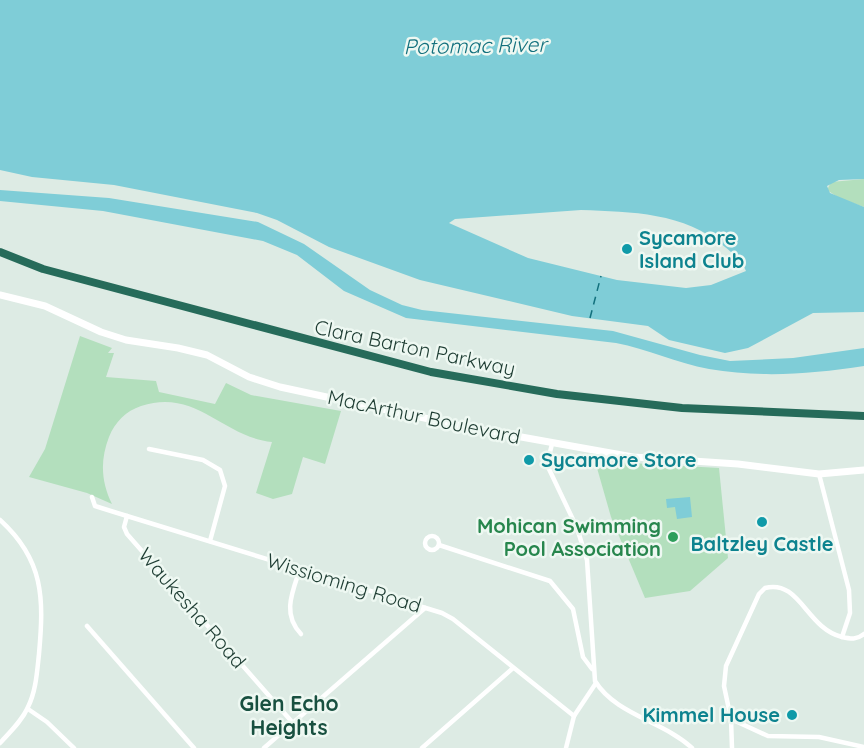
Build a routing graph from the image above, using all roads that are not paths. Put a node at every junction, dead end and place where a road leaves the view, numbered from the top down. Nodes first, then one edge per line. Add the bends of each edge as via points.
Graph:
1 (0, 252) edge
2 (0, 295) edge
3 (864, 414) edge
4 (552, 444) junction
5 (149, 449) dead end
6 (864, 470) edge
7 (819, 474) junction
8 (92, 497) dead end
9 (127, 516) junction
10 (0, 520) edge
11 (210, 541) junction
12 (439, 545) dead end
13 (300, 569) junction
14 (425, 608) junction
15 (87, 626) dead end
16 (301, 634) dead end
17 (864, 634) edge
18 (842, 637) junction
19 (513, 668) junction
20 (592, 669) junction
21 (596, 683) junction
22 (28, 709) junction
23 (574, 716) junction
24 (731, 720) junction
25 (293, 723) junction
26 (0, 743) edge
27 (845, 745) edge
28 (864, 747) edge
29 (74, 748) edge
30 (194, 748) edge
31 (264, 748) edge
32 (422, 748) edge
33 (566, 748) edge
34 (692, 748) edge
35 (732, 748) edge

1 - 3 highway, Clara Barton Parkway via 54,272 431,372 557,394 648,404
2 - 4 main road, MacArthur Boulevard via 45,306 126,340 207,355 249,377 280,387
4 - 7 main road, MacArthur Boulevard via 633,458 738,464
4 - 20 street via 549,469 577,528 587,561
5 - 11 street via 203,460 220,470 225,486
6 - 7 main road, MacArthur Boulevard
7 - 18 street via 849,590 850,614
8 - 9 street, Wissioming Road via 95,506
9 - 11 street, Wissioming Road
9 - 25 street, Waukesha Road via 127,534
10 - 22 street via 23,544 42,597 36,680
11 - 13 street, Wissioming Road
12 - 20 street via 550,581 573,609 583,657
13 - 14 street, Wissioming Road
13 - 16 street via 289,610 292,625
14 - 19 street, Wissioming Road via 453,619
14 - 25 street
15 - 30 street
17 - 18 street via 857,638
18 - 24 street via 821,629 783,588 765,588 726,666 724,686
19 - 23 street, Wissioming Road
19 - 32 street
20 - 21 street
21 - 23 street
21 - 34 street via 617,704
22 - 26 street
22 - 29 street
23 - 33 street
24 - 27 street via 768,736 819,737
24 - 35 street
25 - 31 street
27 - 28 street

